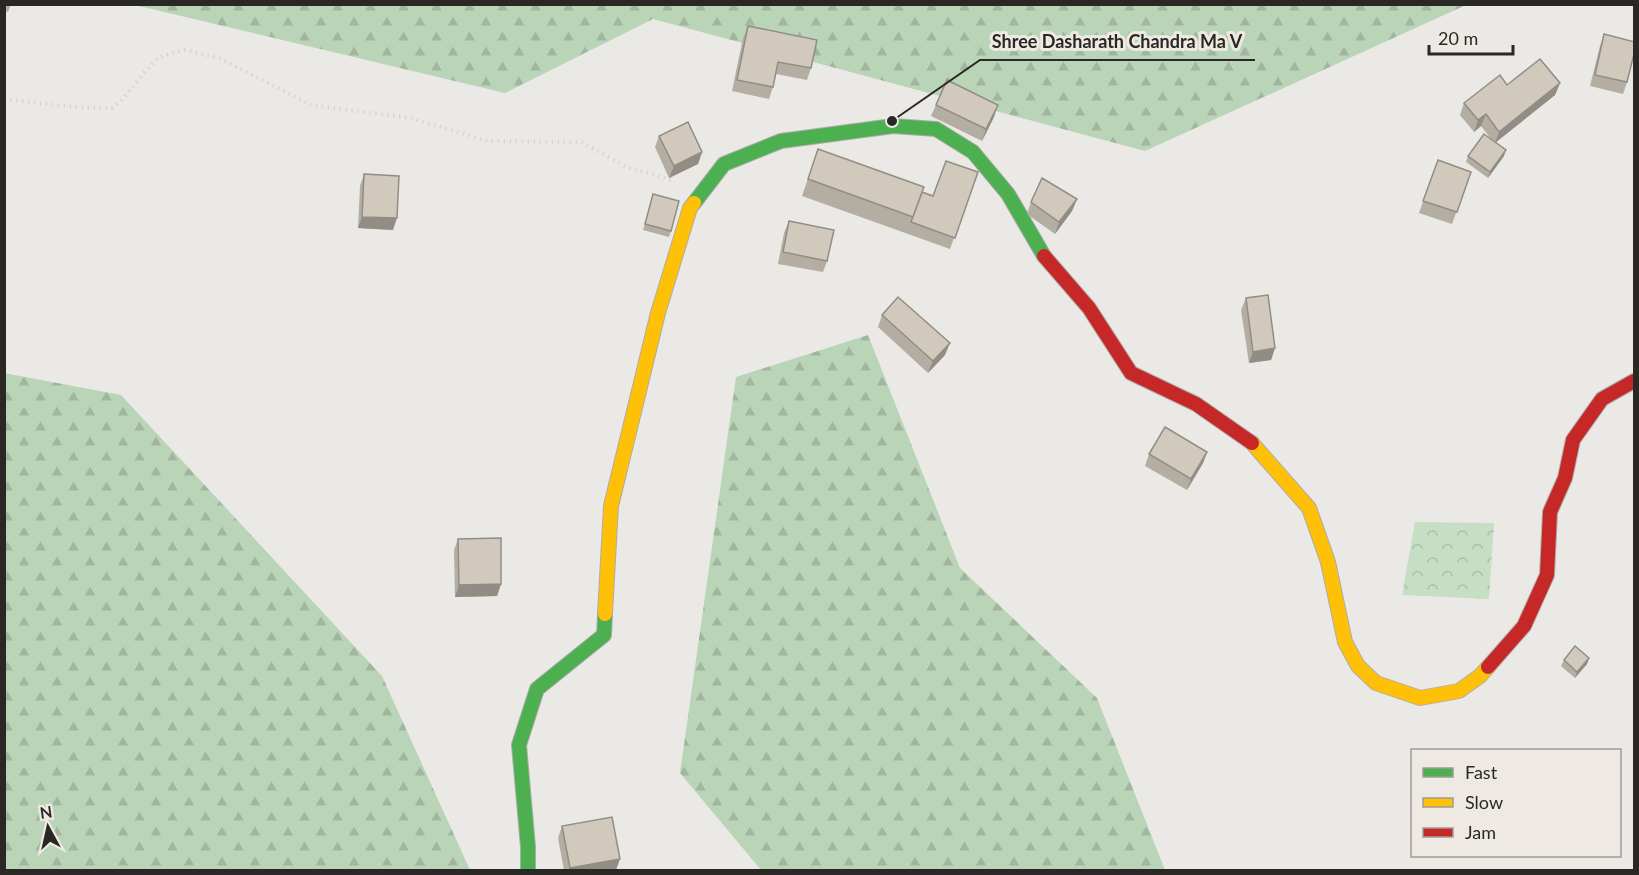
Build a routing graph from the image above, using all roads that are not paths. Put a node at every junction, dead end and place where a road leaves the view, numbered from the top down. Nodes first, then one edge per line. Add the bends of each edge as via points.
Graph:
1 (1635, 381) edge
2 (528, 870) edge

1 - 2 street via 1602,399 1573,440 1565,478 1550,512 1547,575 1524,626 1480,676 1459,691 1420,698 1376,683 1358,666 1345,642 1328,562 1309,508 1254,445 1196,404 1131,373 1089,308 1040,252 1008,194 973,152 936,129 893,126 782,141 724,164 690,208 658,313 611,506 604,635 537,689 519,745

